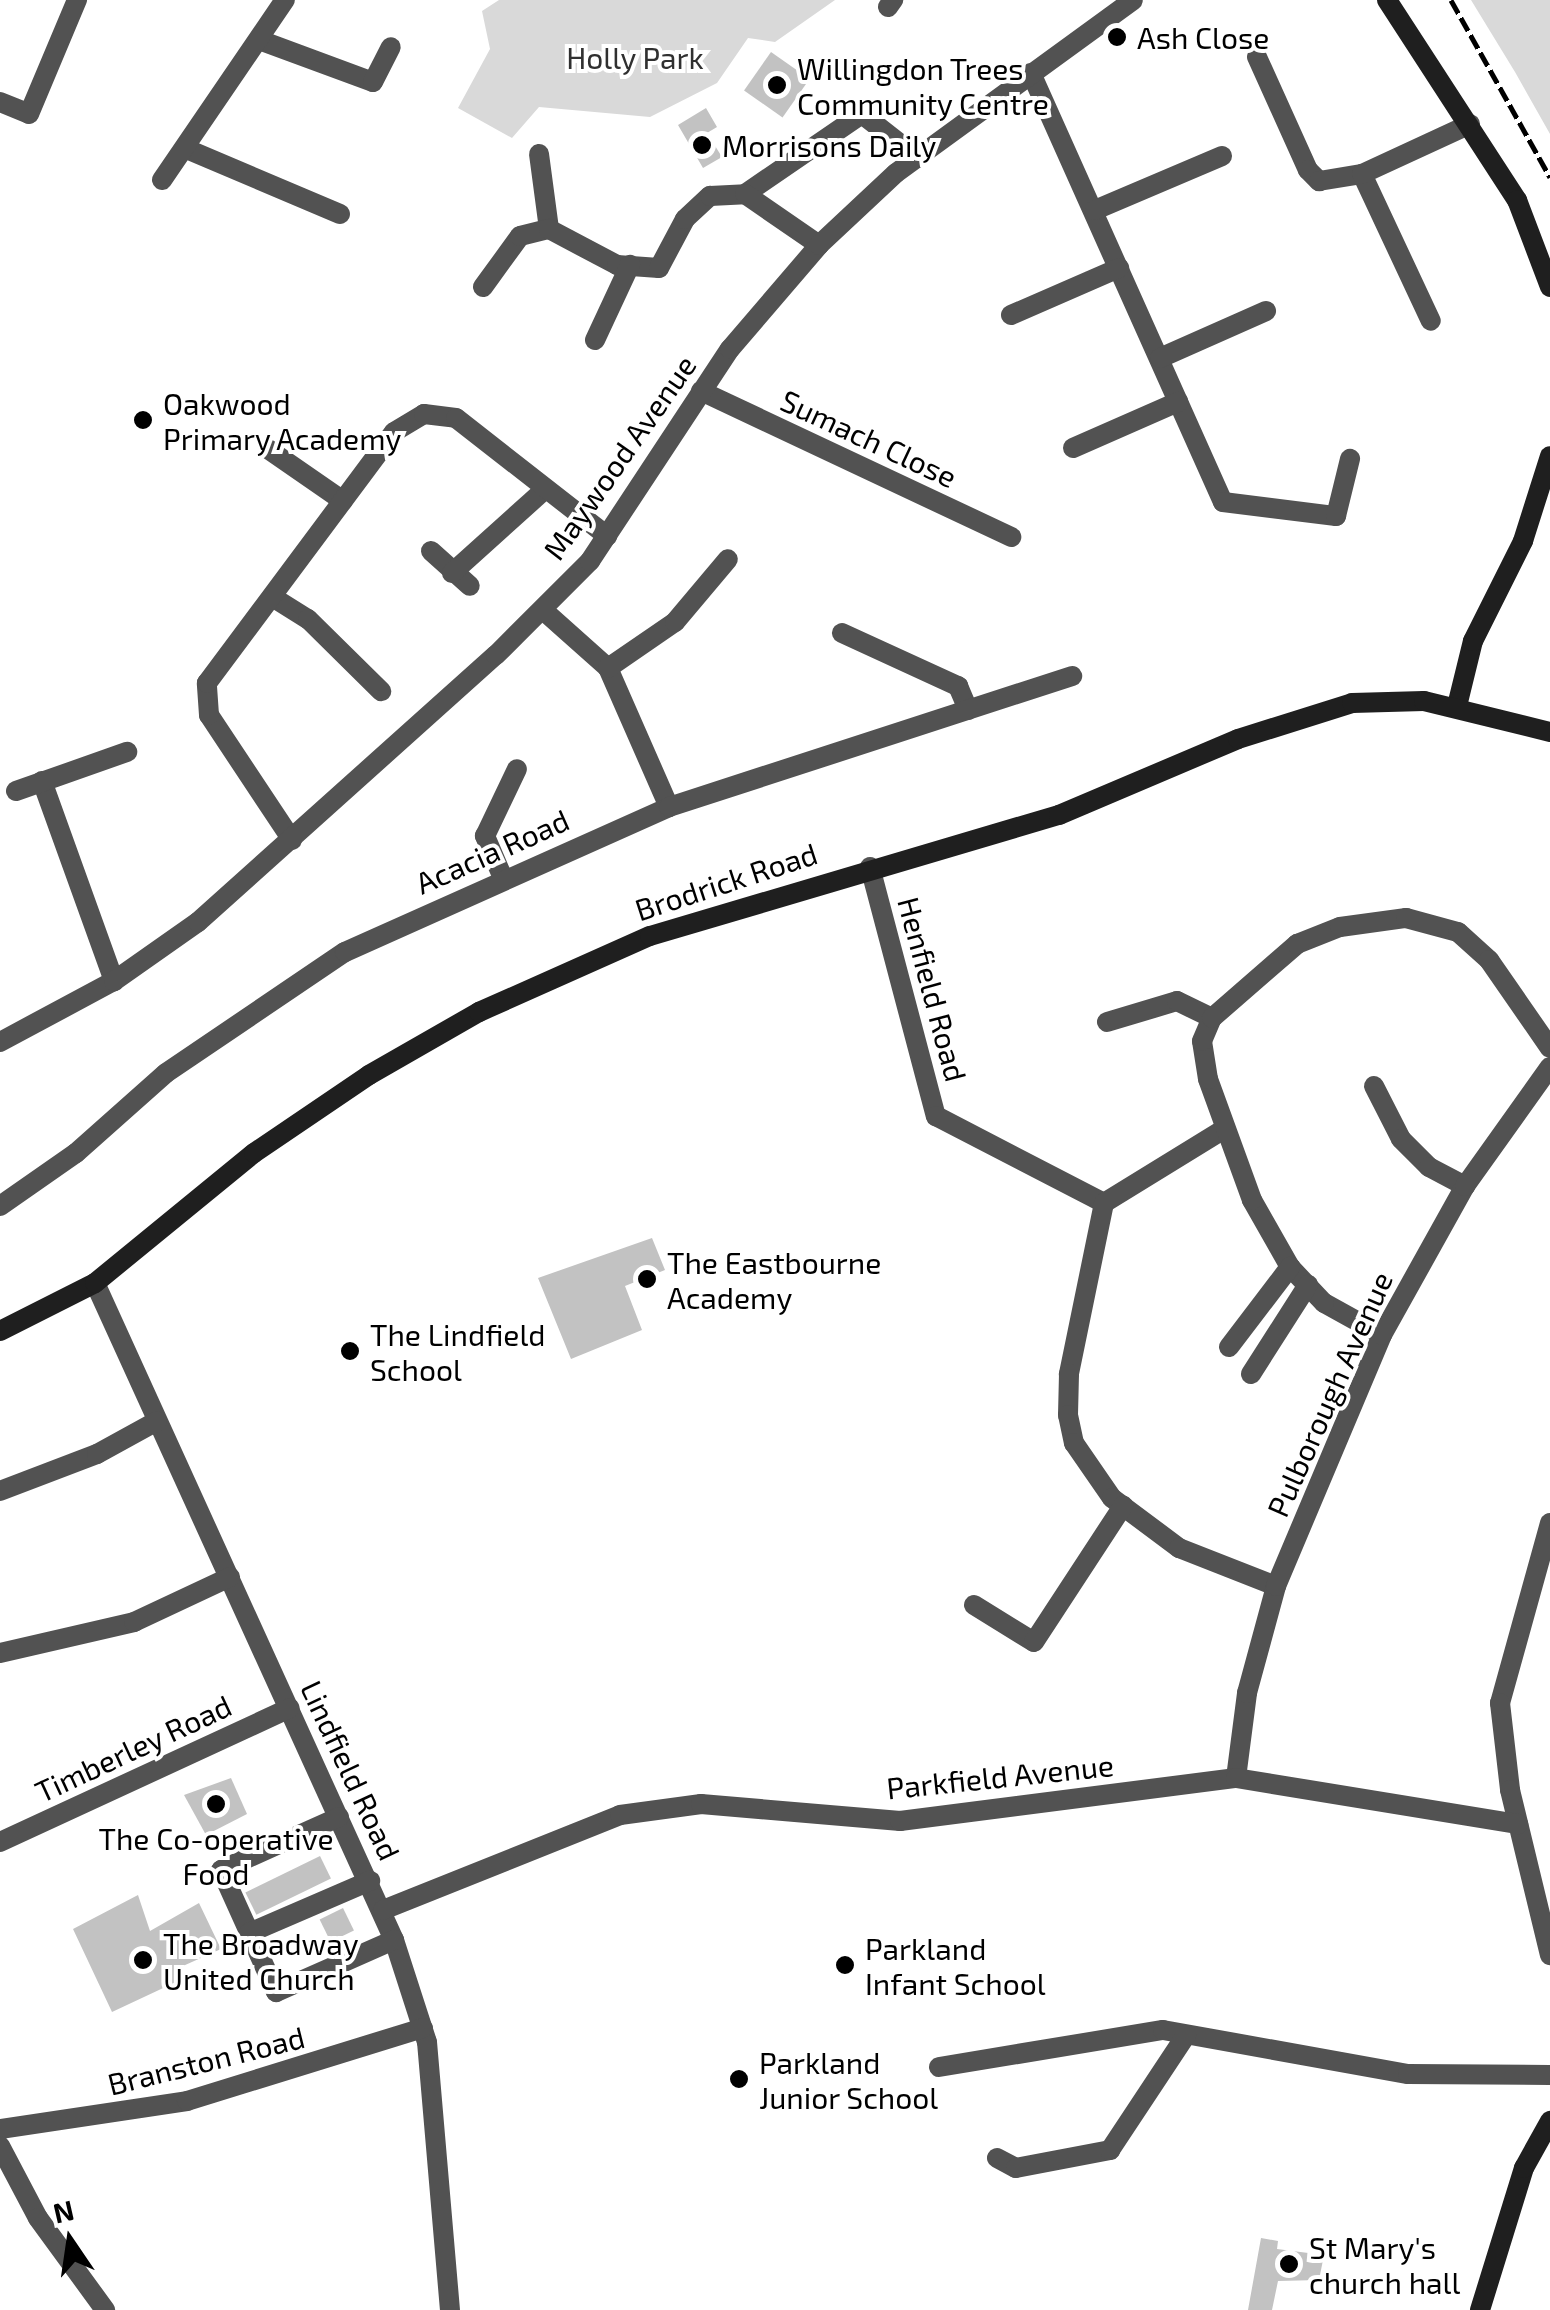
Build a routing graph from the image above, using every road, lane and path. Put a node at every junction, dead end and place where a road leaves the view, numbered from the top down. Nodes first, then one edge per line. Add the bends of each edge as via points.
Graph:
1 (77, 0) edge
2 (286, 0) edge
3 (1387, 0) edge
4 (1130, 1) edge
5 (262, 41) junction
6 (391, 47) dead end
7 (1257, 57) dead end
8 (1031, 74) junction
9 (0, 102) edge
10 (1470, 124) junction
11 (189, 150) junction
12 (539, 154) dead end
13 (1222, 156) dead end
14 (918, 157) junction
15 (1362, 174) junction
16 (162, 180) dead end
17 (745, 194) junction
18 (1096, 210) junction
19 (340, 214) dead end
20 (549, 229) junction
21 (819, 245) junction
22 (630, 264) junction
23 (1119, 268) junction
24 (483, 287) dead end
25 (1550, 288) edge
26 (1266, 311) dead end
27 (1011, 314) dead end
28 (1431, 322) dead end
29 (595, 340) dead end
30 (1160, 358) junction
31 (701, 391) junction
32 (1178, 402) junction
33 (1072, 448) dead end
34 (268, 449) dead end
35 (1550, 456) edge
36 (1350, 459) dead end
37 (543, 491) junction
38 (344, 501) junction
39 (607, 536) junction
40 (1011, 537) dead end
41 (431, 551) dead end
42 (728, 559) dead end
43 (452, 573) junction
44 (470, 586) dead end
45 (274, 598) junction
46 (544, 610) junction
47 (842, 633) dead end
48 (608, 668) junction
49 (1072, 676) dead end
50 (381, 692) dead end
51 (1457, 706) junction
52 (968, 710) junction
53 (1550, 732) edge
54 (127, 752) dead end
55 (518, 769) dead end
56 (42, 781) junction
57 (16, 790) dead end
58 (669, 807) junction
59 (292, 840) junction
60 (870, 866) junction
61 (503, 878) junction
62 (114, 981) junction
63 (1212, 1018) junction
64 (1107, 1022) dead end
65 (0, 1042) edge
66 (1550, 1048) edge
67 (1550, 1067) edge
68 (1374, 1086) dead end
69 (1221, 1130) junction
70 (1465, 1186) junction
71 (1104, 1203) junction
72 (0, 1206) edge
73 (1290, 1267) junction
74 (95, 1283) junction
75 (1308, 1285) junction
76 (0, 1331) edge
77 (1382, 1335) junction
78 (1229, 1347) dead end
79 (1251, 1374) dead end
80 (157, 1421) junction
81 (0, 1491) edge
82 (1123, 1506) junction
83 (1550, 1523) edge
84 (230, 1577) junction
85 (1276, 1586) junction
86 (974, 1605) dead end
87 (0, 1652) edge
88 (290, 1708) junction
89 (1236, 1778) junction
90 (340, 1817) junction
91 (1518, 1824) junction
92 (0, 1842) edge
93 (370, 1882) junction
94 (384, 1910) junction
95 (249, 1933) junction
96 (394, 1940) junction
97 (1550, 1955) edge
98 (423, 2028) junction
99 (1186, 2035) junction
100 (939, 2067) dead end
101 (1550, 2074) edge
102 (1550, 2121) edge
103 (0, 2129) edge
104 (0, 2146) edge
105 (997, 2158) dead end
106 (105, 2310) edge
107 (450, 2310) edge
108 (1480, 2310) edge

1 - 9 street via 29,114
2 - 5 street
3 - 10 street
4 - 8 street, Maywood Avenue
5 - 6 street via 372,82
5 - 11 street
7 - 15 street via 1308,170 1319,181
8 - 14 street, Maywood Avenue
8 - 18 street
10 - 15 street
10 - 25 street via 1516,200
11 - 16 street
11 - 19 street
12 - 20 street
13 - 18 street
14 - 17 street via 862,114
14 - 21 street, Maywood Avenue
15 - 28 street
17 - 21 street
17 - 22 street via 710,196 684,218 659,268
18 - 23 street
20 - 22 street
20 - 24 street via 520,236
21 - 31 street, Maywood Avenue
22 - 29 street
23 - 27 street
23 - 30 street
26 - 30 street
30 - 32 street
31 - 39 street, Maywood Avenue
31 - 40 street, Sumach Close
32 - 33 street
32 - 36 street via 1223,502 1336,516
34 - 38 street
35 - 51 street via 1523,541 1473,641
37 - 38 street via 456,418 424,414 394,432
37 - 39 street
37 - 43 street
38 - 45 street
39 - 46 street, Maywood Avenue
41 - 43 street
42 - 48 street via 675,622
43 - 44 street
45 - 50 street via 308,619
45 - 59 street via 207,683 208,715
46 - 48 street
46 - 59 street, Maywood Avenue
47 - 52 street via 958,686
48 - 58 street
49 - 52 street, Acacia Road
51 - 53 street, Brodrick Road
51 - 60 street, Brodrick Road via 1394,700 1316,712 1059,814
52 - 58 street, Acacia Road
54 - 56 street
55 - 61 street via 485,836
56 - 57 street
56 - 62 street
58 - 61 street, Acacia Road
59 - 62 street, Maywood Avenue
60 - 71 street, Henfield Road via 936,1116
60 - 74 street, Brodrick Road via 650,936 479,1012 254,1153
61 - 72 street, Acacia Road via 346,952 166,1074 76,1153
62 - 65 street, Maywood Avenue
63 - 64 street via 1177,1002
63 - 66 street via 1297,944 1340,927 1406,918 1458,932 1489,960
63 - 69 street via 1202,1041
67 - 70 street, Pulborough Avenue
68 - 70 street via 1401,1139 1430,1167
69 - 71 street
69 - 73 street
70 - 77 street, Pulborough Avenue
71 - 82 street via 1069,1374 1068,1415 1092,1476
73 - 75 street
73 - 78 street
74 - 76 street, Brodrick Road
74 - 80 street, Lindfield Road
75 - 77 street
75 - 79 street
77 - 85 street, Pulborough Avenue
80 - 81 street
80 - 84 street, Lindfield Road
82 - 85 street via 1179,1548
82 - 86 street via 1034,1642
83 - 91 street via 1500,1703
84 - 87 street via 134,1622
84 - 88 street, Lindfield Road
85 - 89 street, Pulborough Avenue via 1247,1693
88 - 90 street, Lindfield Road
88 - 92 street, Timberley Road
89 - 91 street, Parkfield Avenue
89 - 94 street, Parkfield Avenue via 900,1821 749,1804 620,1814
90 - 93 street, Lindfield Road
90 - 95 street via 221,1870
91 - 97 street
93 - 94 street, Lindfield Road
93 - 95 street
94 - 96 street, Lindfield Road
95 - 96 street via 276,1992
96 - 98 street, Lindfield Road
98 - 103 street, Branston Road via 187,2101
98 - 107 street, Lindfield Road
99 - 100 street via 1163,2030
99 - 101 street via 1408,2074
99 - 105 street via 1110,2150 1016,2168
102 - 108 street via 1524,2168
104 - 106 street via 38,2218

